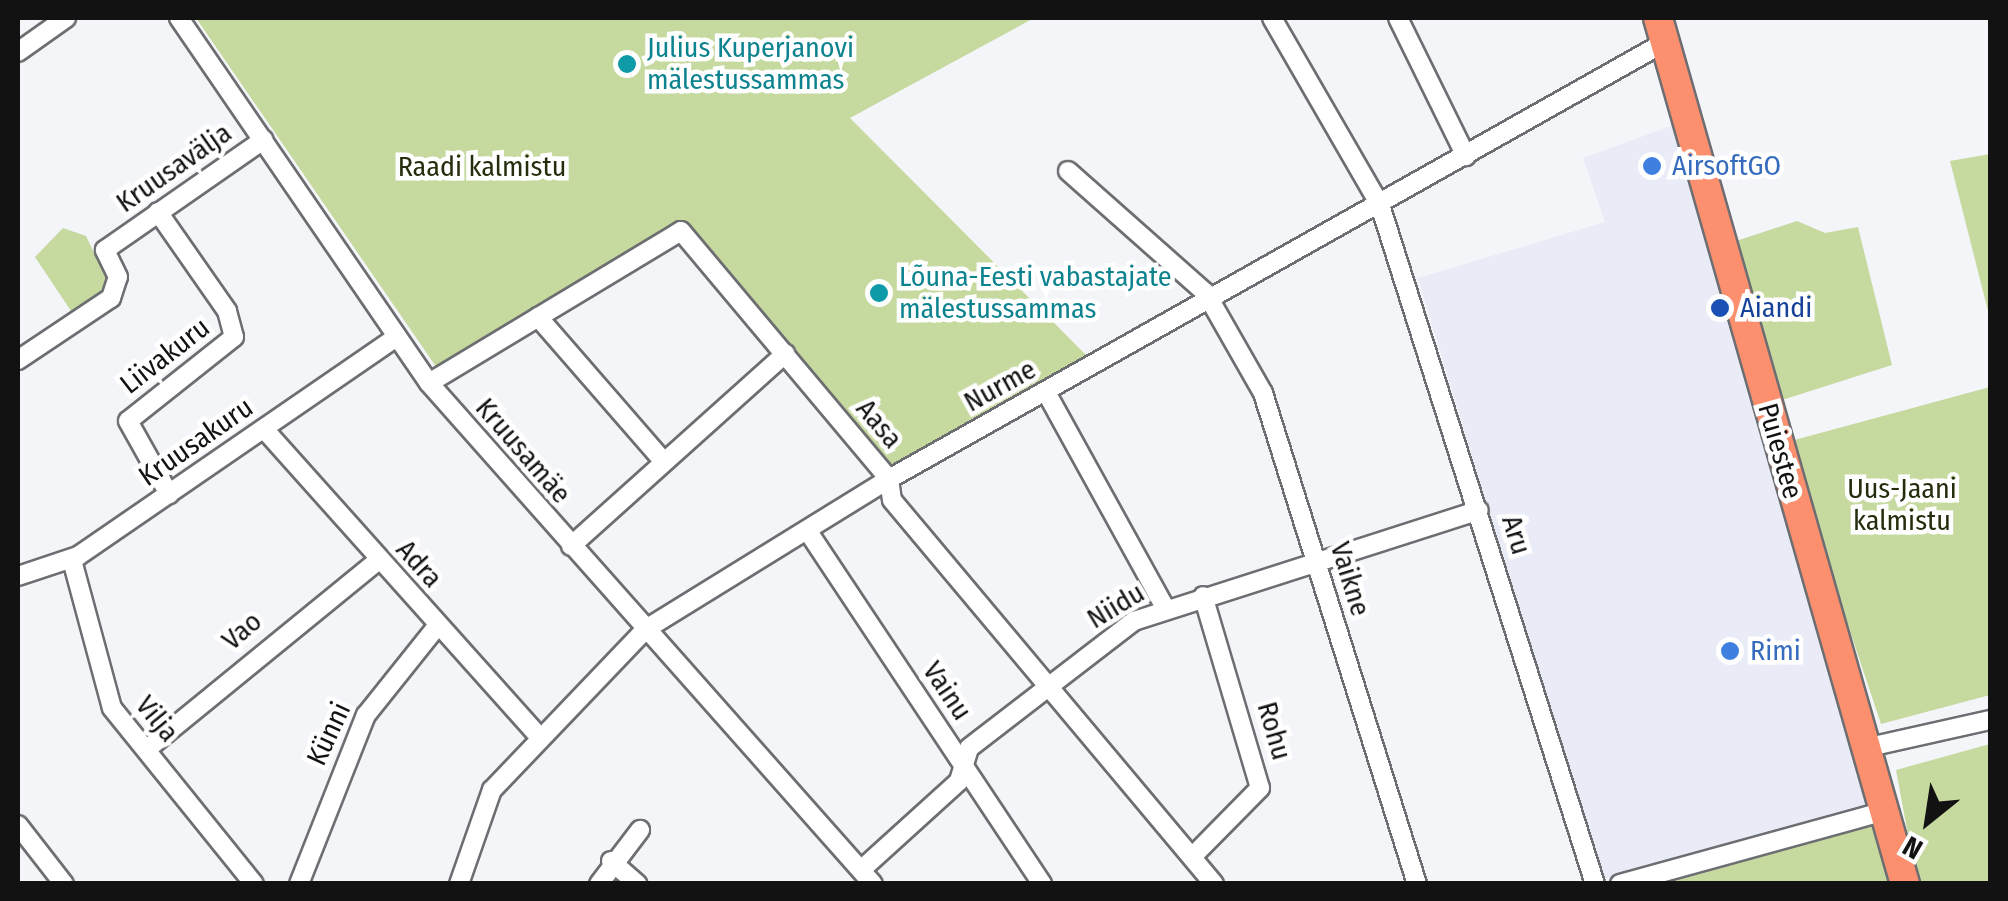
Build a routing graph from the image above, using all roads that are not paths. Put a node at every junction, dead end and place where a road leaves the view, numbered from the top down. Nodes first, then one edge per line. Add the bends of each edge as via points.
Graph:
1 (66, 18) edge
2 (179, 18) edge
3 (1272, 18) edge
4 (1398, 18) edge
5 (1662, 29) edge
6 (18, 52) edge
7 (263, 140) junction
8 (1466, 156) junction
9 (1068, 171) dead end
10 (1380, 204) junction
11 (158, 212) junction
12 (1211, 300) junction
13 (538, 317) junction
14 (398, 337) junction
15 (785, 354) junction
16 (18, 360) edge
17 (429, 383) junction
18 (1046, 392) junction
19 (264, 429) junction
20 (663, 461) junction
21 (889, 479) junction
22 (169, 494) junction
23 (1479, 510) junction
24 (807, 530) junction
25 (571, 546) junction
26 (72, 560) junction
27 (378, 560) junction
28 (1316, 562) junction
29 (18, 576) edge
30 (1203, 596) junction
31 (1166, 608) junction
32 (438, 625) junction
33 (646, 629) junction
34 (1048, 686) junction
35 (1990, 720) edge
36 (537, 734) junction
37 (1869, 747) junction
38 (146, 749) junction
39 (964, 766) junction
40 (1888, 810) junction
41 (18, 825) edge
42 (640, 830) dead end
43 (1192, 857) junction
44 (611, 861) junction
45 (867, 877) edge
46 (60, 882) edge
47 (254, 884) edge
48 (299, 884) edge
49 (459, 884) edge
50 (600, 884) edge
51 (637, 884) edge
52 (1042, 884) edge
53 (1214, 884) edge
54 (1416, 884) edge
55 (1595, 884) edge
56 (1620, 884) edge
57 (1906, 884) edge

1 - 6 street
2 - 7 street, Kruusamäe
3 - 10 street, Aru
4 - 8 street
5 - 8 street, Nurme
5 - 37 highway, Puiestee
7 - 11 street, Kruusavälja
7 - 14 street, Kruusamäe
8 - 10 street, Nurme
9 - 12 street, Vaikne
10 - 12 street, Nurme
10 - 23 street, Aru
11 - 16 street, Kruusavälja via 106,250 118,277 111,298
11 - 22 street, Liivakuru via 227,311 234,337 128,421
12 - 18 street, Nurme
12 - 28 street, Vaikne via 1263,393
13 - 15 street, Aasa via 681,231
13 - 17 street, Aasa
13 - 20 street
14 - 17 street, Kruusamäe
14 - 19 street, Kruusakuru
15 - 20 street
15 - 21 street, Aasa
17 - 25 street, Kruusamäe
18 - 21 street, Nurme
18 - 31 street
19 - 22 street, Kruusakuru
19 - 27 street, Adra
20 - 25 street
21 - 24 street, Nurme
21 - 34 street, Aasa via 892,500
22 - 26 street, Kruusakuru
23 - 28 street, Niidu
23 - 55 street, Aru
24 - 33 street, Nurme
24 - 39 street, Vainu
25 - 33 street, Kruusamäe
26 - 29 street, Kruusakuru
26 - 38 street, Vilja via 112,708
27 - 32 street, Adra
27 - 38 street, Vao
28 - 30 street, Niidu
28 - 54 street, Vaikne
30 - 31 street, Niidu
30 - 43 street, Rohu via 1260,788
31 - 34 street, Niidu via 1134,620
32 - 36 street, Adra
32 - 48 street, Künni via 366,715
33 - 36 street, Nurme
33 - 45 street, Kruusamäe
34 - 39 street, Niidu via 968,748
34 - 43 street, Aasa
35 - 37 street
36 - 49 street, Nurme via 492,790
37 - 40 highway, Puiestee
38 - 47 street, Vilja
39 - 45 street, Niidu
39 - 52 street, Vainu
40 - 56 street
40 - 57 highway, Puiestee
41 - 46 street
42 - 44 street
43 - 53 street, Aasa
44 - 50 street
44 - 51 street

